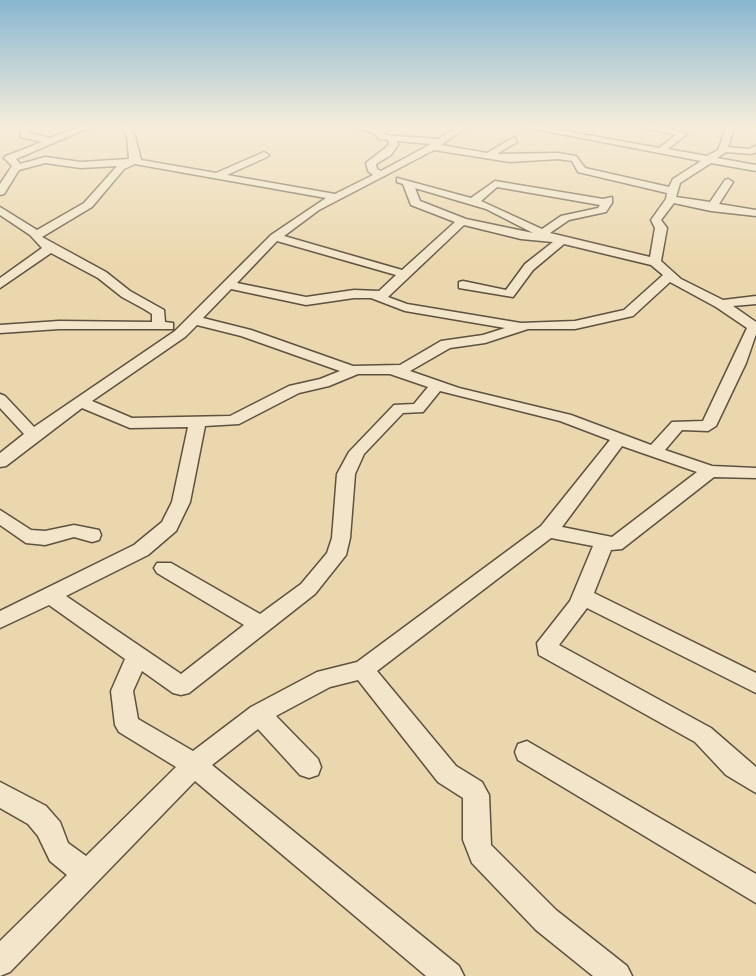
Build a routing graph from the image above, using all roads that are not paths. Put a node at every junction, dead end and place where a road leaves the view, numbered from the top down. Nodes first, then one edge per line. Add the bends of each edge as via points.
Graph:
1 (14, 172) edge
2 (121, 172) edge
3 (187, 172) edge
4 (227, 172) edge
5 (373, 172) edge
6 (384, 172) edge
7 (588, 172) edge
8 (691, 172) edge
9 (381, 173) junction
10 (217, 176) junction
11 (621, 179) junction
12 (727, 182) dead end
13 (408, 183) junction
14 (0, 192) edge
15 (672, 195) junction
16 (336, 197) junction
17 (473, 202) junction
18 (607, 203) junction
19 (711, 208) junction
20 (0, 211) edge
21 (756, 213) edge
22 (462, 221) junction
23 (36, 234) junction
24 (275, 237) junction
25 (551, 237) junction
26 (50, 248) junction
27 (656, 262) junction
28 (404, 274) junction
29 (669, 276) junction
30 (0, 284) edge
31 (228, 285) junction
32 (463, 285) dead end
33 (376, 297) junction
34 (756, 301) edge
35 (721, 304) junction
36 (159, 322) junction
37 (191, 323) junction
38 (522, 326) junction
39 (753, 327) edge
40 (0, 329) edge
41 (352, 371) junction
42 (395, 371) junction
43 (437, 386) junction
44 (0, 399) edge
45 (83, 403) junction
46 (197, 424) junction
47 (33, 435) junction
48 (619, 439) junction
49 (655, 451) junction
50 (0, 463) edge
51 (710, 471) junction
52 (756, 473) edge
53 (0, 516) edge
54 (548, 531) junction
55 (92, 535) dead end
56 (604, 543) junction
57 (164, 569) dead end
58 (51, 596) junction
59 (583, 597) junction
60 (0, 620) edge
61 (262, 623) junction
62 (137, 656) junction
63 (363, 670) junction
64 (756, 684) edge
65 (259, 714) junction
66 (527, 752) dead end
67 (194, 765) junction
68 (309, 767) dead end
69 (756, 781) edge
70 (0, 794) edge
71 (89, 874) junction
72 (756, 889) edge
73 (0, 962) edge
74 (449, 976) edge
75 (617, 976) edge

1 - 14 street
2 - 23 street via 88,205
3 - 10 street
4 - 10 street
5 - 9 street
6 - 9 street
7 - 11 street
8 - 15 street via 676,181
9 - 13 street
9 - 16 street
10 - 16 street
11 - 15 street
11 - 18 street via 610,190
12 - 19 street
13 - 17 street
13 - 22 street via 415,207
15 - 19 street
15 - 27 street via 656,220 662,228
16 - 24 street
17 - 18 street via 495,184
17 - 25 street
18 - 25 street via 597,212 565,218
19 - 21 street
20 - 23 street
22 - 25 street via 521,236
22 - 28 street
23 - 26 street
24 - 28 street
24 - 31 street
25 - 27 street
25 - 32 street via 509,294
26 - 30 street
26 - 36 street via 159,313
27 - 29 street
28 - 33 street
29 - 35 street
29 - 38 street via 628,313 575,325
31 - 33 street via 299,301 354,294
31 - 37 street
33 - 38 street via 405,307
34 - 35 street
34 - 39 street
35 - 39 street
36 - 37 street
36 - 40 street
37 - 41 street via 246,333
37 - 45 street
38 - 42 street via 485,339 440,346
39 - 49 street via 708,426 678,425
41 - 42 street
41 - 46 street via 324,383 294,388 233,421
42 - 43 street
43 - 48 street via 565,418
43 - 61 street via 418,410 399,408 367,438 349,465 336,555 308,589
44 - 47 street
45 - 46 street via 130,423
45 - 47 street
46 - 58 street via 181,502 169,526 141,550
47 - 50 street
48 - 49 street
48 - 54 street
49 - 51 street
51 - 52 street
51 - 56 street via 615,544
53 - 55 street via 26,536 45,538 74,531
54 - 56 street
54 - 63 street
56 - 59 street
57 - 61 street
58 - 60 street
58 - 62 street
59 - 64 street
59 - 69 street via 548,643 550,653 703,735
61 - 62 street via 181,685
62 - 67 street via 122,691 127,725
63 - 65 street via 325,679
63 - 75 street via 447,774 476,794 476,840 481,854 546,919
65 - 67 street
65 - 68 street
66 - 72 street
67 - 71 street
67 - 74 street
70 - 71 street via 37,815 60,852
71 - 73 street

